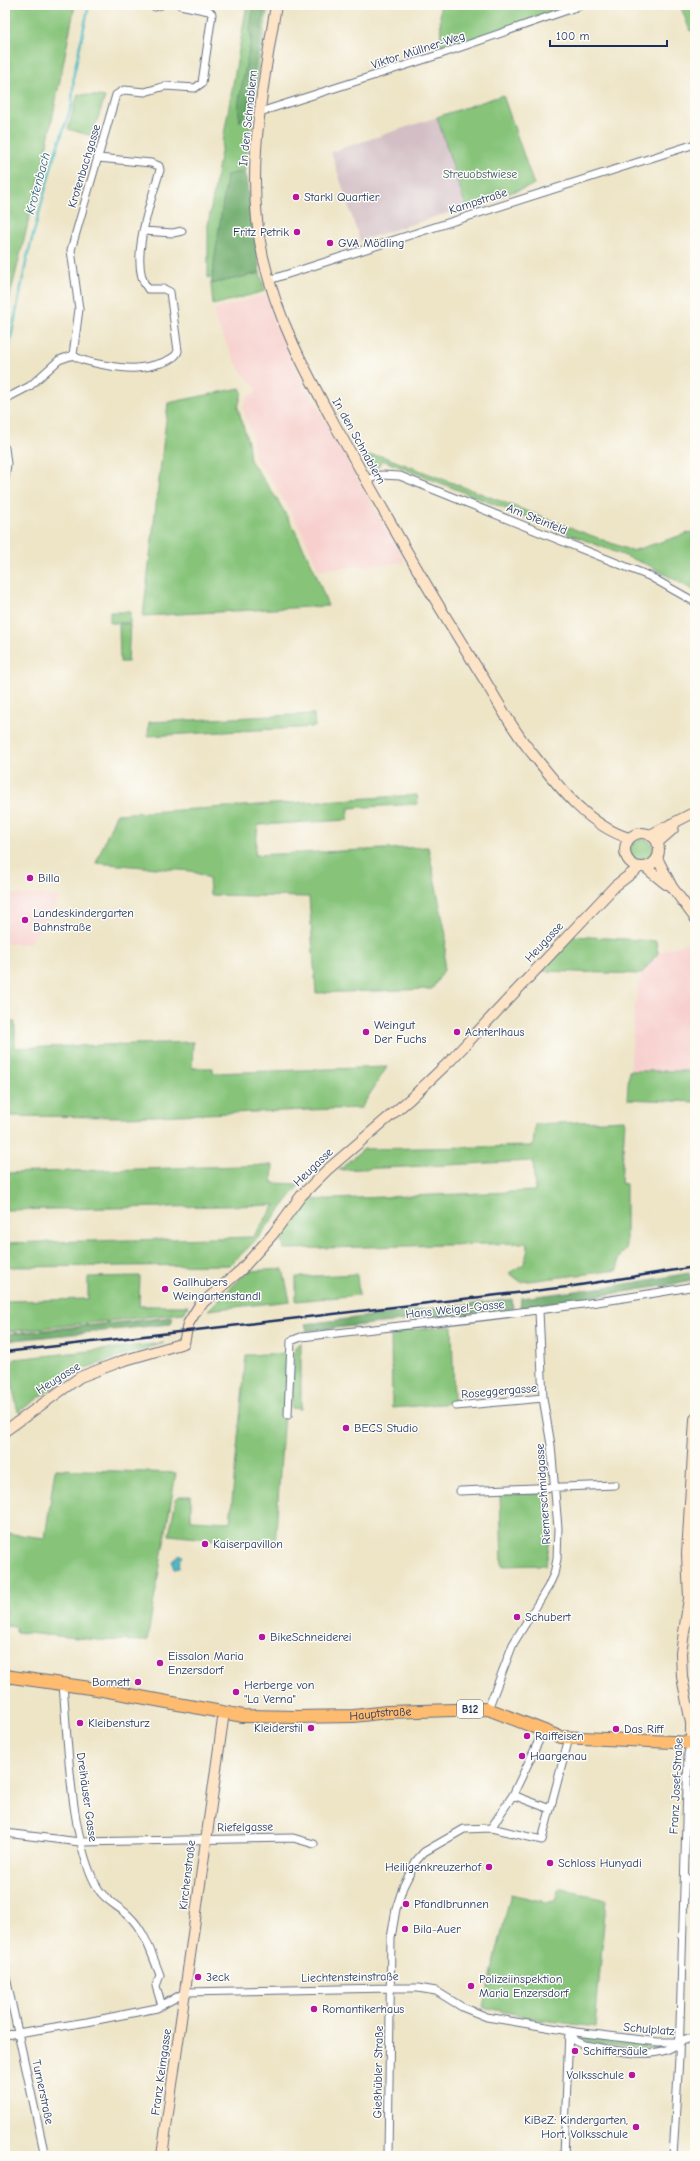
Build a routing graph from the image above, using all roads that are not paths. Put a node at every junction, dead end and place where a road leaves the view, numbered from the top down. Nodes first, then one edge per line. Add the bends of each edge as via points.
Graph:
1 (151, 5) edge
2 (161, 5) edge
3 (180, 5) edge
4 (276, 5) edge
5 (582, 5) edge
6 (260, 112) junction
7 (695, 144) edge
8 (98, 158) junction
9 (143, 231) junction
10 (182, 231) dead end
11 (269, 280) junction
12 (73, 355) junction
13 (5, 399) edge
14 (5, 448) edge
15 (5, 478) edge
16 (366, 480) junction
17 (695, 602) edge
18 (695, 812) edge
19 (675, 823) junction
20 (606, 829) junction
21 (650, 836) junction
22 (629, 838) junction
23 (657, 843) junction
24 (625, 851) junction
25 (656, 858) junction
26 (629, 862) junction
27 (643, 867) junction
28 (621, 880) junction
29 (672, 887) junction
30 (695, 918) edge
31 (695, 1286) edge
32 (539, 1310) junction
33 (543, 1398) junction
34 (456, 1406) dead end
35 (288, 1415) dead end
36 (695, 1419) edge
37 (5, 1431) edge
38 (615, 1485) dead end
39 (554, 1488) junction
40 (460, 1491) dead end
41 (5, 1676) edge
42 (63, 1685) junction
43 (488, 1709) junction
44 (224, 1712) junction
45 (544, 1732) junction
46 (569, 1738) junction
47 (693, 1743) edge
48 (513, 1795) junction
49 (550, 1809) junction
50 (491, 1828) junction
51 (5, 1833) edge
52 (205, 1839) junction
53 (80, 1842) junction
54 (314, 1844) dead end
55 (686, 1879) junction
56 (695, 1879) edge
57 (5, 1973) edge
58 (390, 1988) junction
59 (186, 1992) junction
60 (162, 2006) junction
61 (570, 2031) junction
62 (19, 2032) junction
63 (5, 2035) edge
64 (695, 2037) edge
65 (679, 2042) junction
66 (45, 2156) edge
67 (162, 2156) edge
68 (388, 2156) edge
69 (564, 2156) edge
70 (673, 2156) edge

1 - 2 street
3 - 8 street, Krotenbachgasse via 209,11 212,14 200,85 195,88 165,86 145,92 119,92
4 - 6 street, In den Schnablern
5 - 6 street, Viktor Müllner-Weg via 435,56
6 - 11 street, In den Schnablern via 255,158 255,202 262,254
7 - 11 street, Kampstraße
8 - 9 street via 159,166
8 - 12 street, Krotenbachgasse via 70,250 79,313
9 - 10 street via 173,234
9 - 12 street via 140,259 145,286 150,290 164,289 170,292 178,340 177,354 172,358 137,368 84,360
11 - 16 street, In den Schnablern via 290,341
12 - 13 street via 59,360 30,386
14 - 15 street
16 - 17 street, Am Steinfeld via 381,475 400,476 649,576
16 - 20 street, In den Schnablern via 435,600 518,734 562,788
18 - 19 street
19 - 21 street
19 - 23 street via 673,829
20 - 22 street, In den Schnablern
20 - 24 street, In den Schnablern
21 - 22 street via 639,834
21 - 23 street
22 - 24 street
23 - 25 street
24 - 26 street
25 - 27 street via 652,864
25 - 29 street
26 - 27 street
26 - 28 street, Heugasse
27 - 28 street, Heugasse
27 - 29 street
28 - 37 street, Heugasse via 451,1060 301,1196 273,1234 241,1270 200,1306 188,1324 184,1343 122,1360 80,1377
29 - 30 street
31 - 32 street, Hans Weigel-Gasse via 622,1300
32 - 33 street, Riemerschmidgasse
32 - 35 street, Hans Weigel-Gasse via 291,1341
33 - 34 street, Roseggergasse
33 - 39 street, Riemerschmidgasse via 551,1445
36 - 47 street, Franz Josef-Straße via 687,1554 689,1598 681,1652 682,1677
38 - 39 street
39 - 40 street
39 - 43 street, Riemerschmidgasse via 558,1528 554,1574 513,1644
41 - 42 main road, B12
42 - 44 main road, Hauptstraße / B12
42 - 53 street, Dreihäuser Gasse
43 - 44 main road, Hauptstraße / B12 via 295,1717 244,1716
43 - 45 main road, Hauptstraße / B12
44 - 52 street, Kirchenstraße
45 - 46 main road, Hauptstraße / B12
45 - 48 street
46 - 47 main road, Hauptstraße / B12
46 - 49 street
47 - 55 street, Franz Josef-Straße via 688,1754
48 - 49 street
48 - 50 street
49 - 50 street, Gießhübler Straße via 542,1840
50 - 58 street, Gießhübler Straße via 464,1829 424,1852 416,1861 396,1909 391,1938
51 - 53 street, Riefelgasse
52 - 53 street, Riefelgasse
52 - 54 street, Riefelgasse via 293,1838
52 - 59 street, Kirchenstraße
53 - 60 street, Dreihäuser Gasse via 89,1870 100,1892 130,1916 142,1931 160,1975 156,1986
55 - 56 street
55 - 65 street, Franz Josef-Straße
57 - 62 street, Turnerstraße
58 - 59 street, Liechtensteinstraße
58 - 61 street, Liechtensteinstraße via 436,1991 462,2007 487,2017
58 - 68 street, Gießhübler Straße
59 - 60 street, Liechtensteinstraße
59 - 67 street, Franz Keimgasse
60 - 62 street, Liechtensteinstraße via 87,2022
61 - 65 street, Schulplatz
61 - 65 street, Schulplatz via 576,2041 584,2045 653,2054 670,2049
61 - 69 street
62 - 63 street, Liechtensteinstraße
62 - 66 street, Turnerstraße
64 - 65 street
65 - 70 street, Franz Josef-Straße

